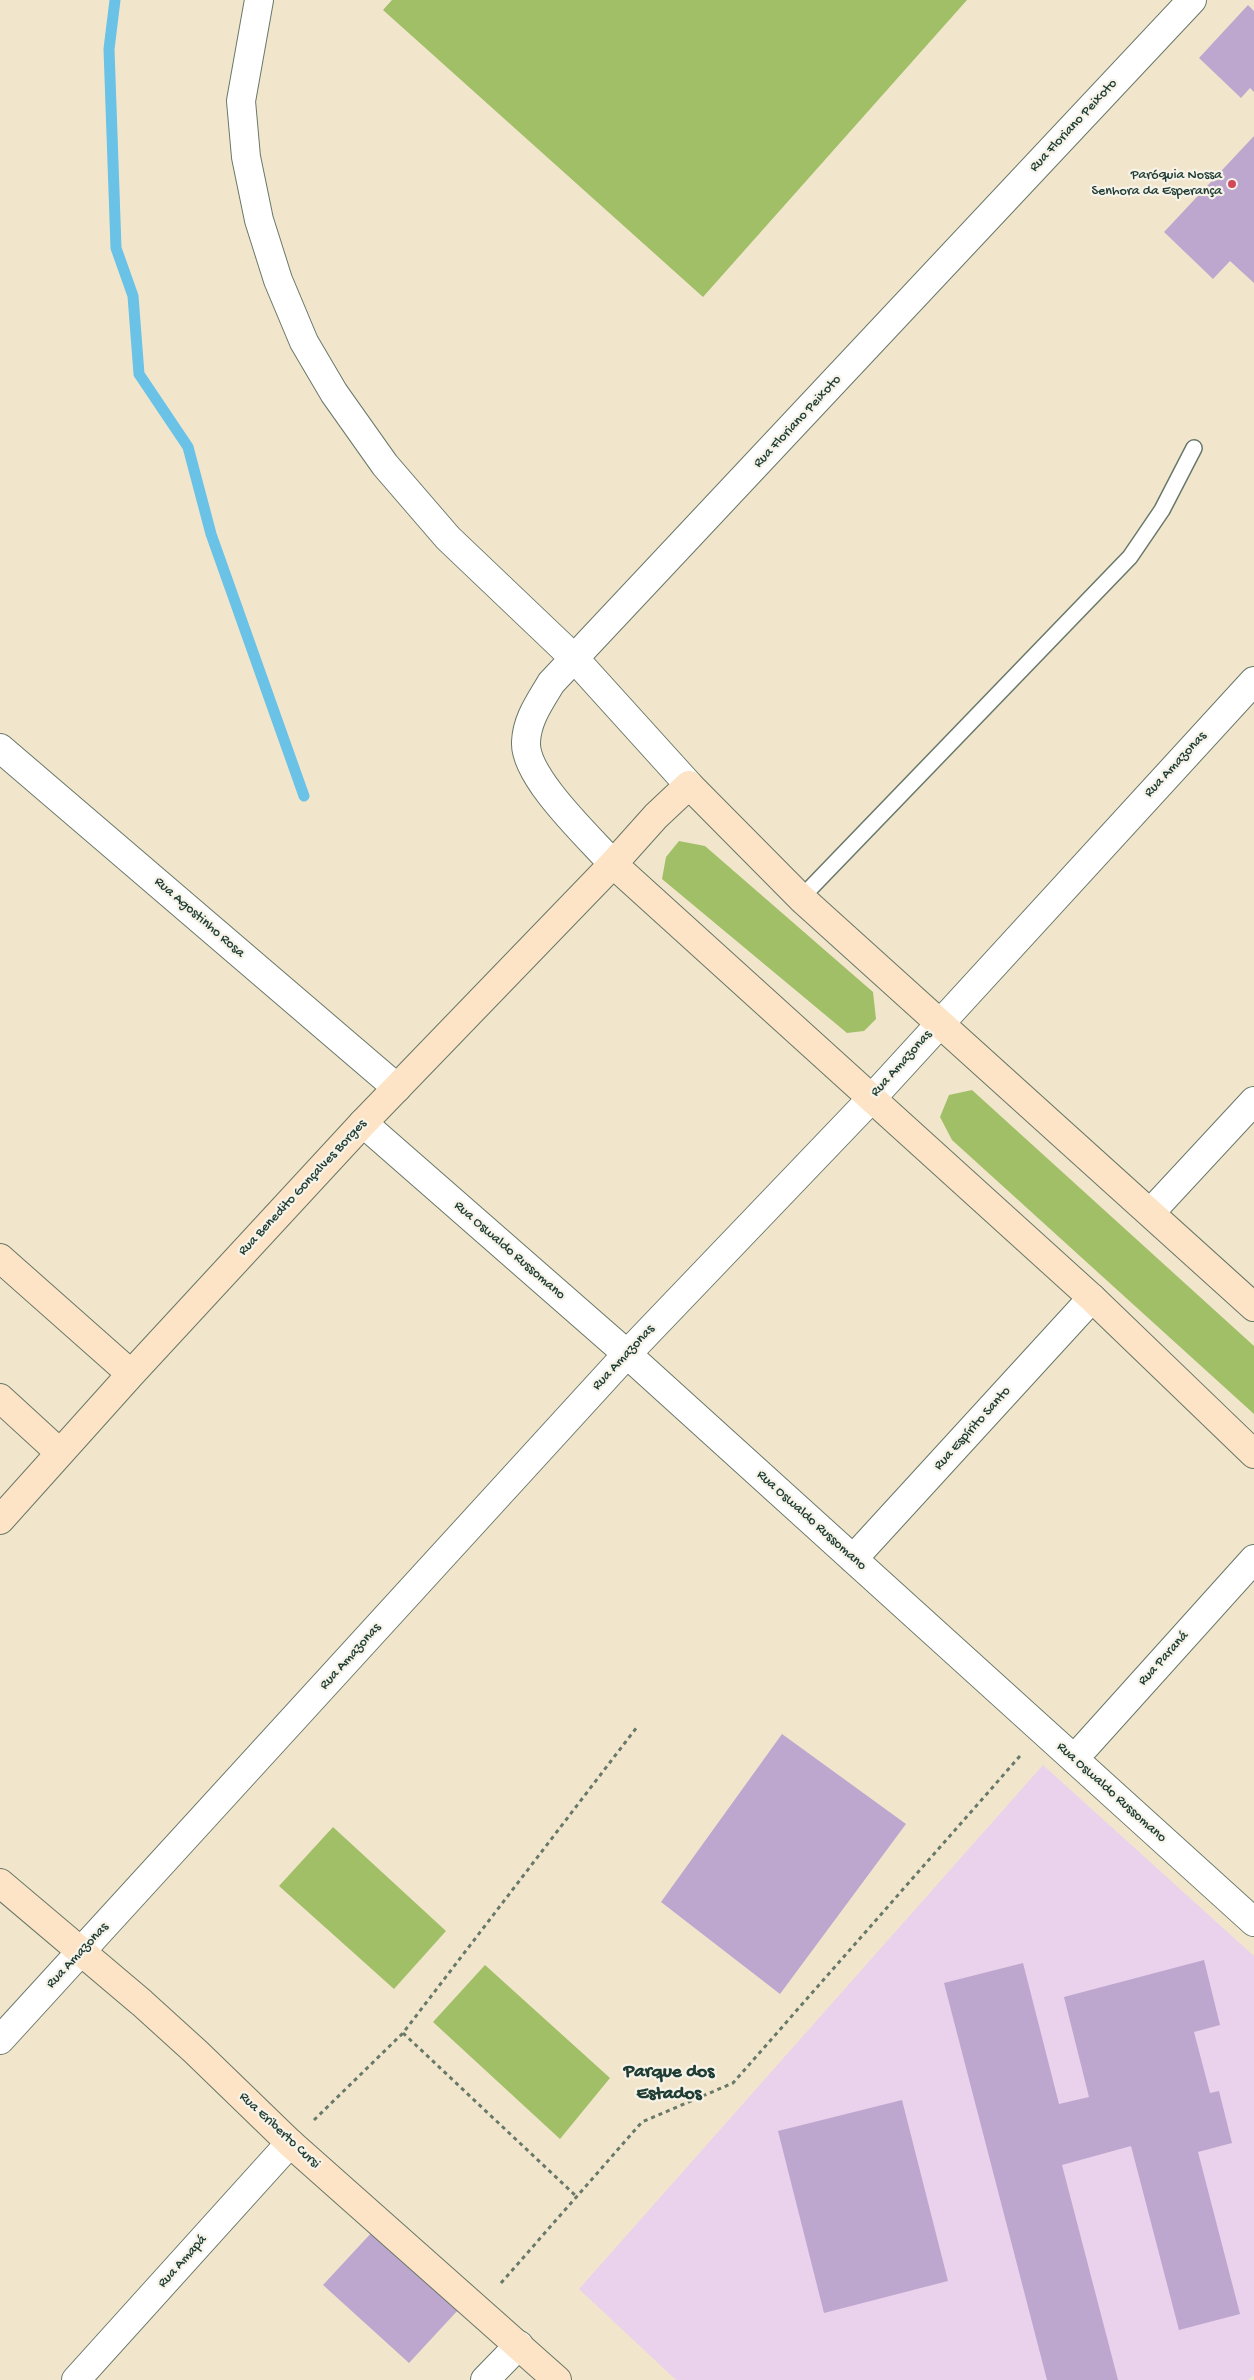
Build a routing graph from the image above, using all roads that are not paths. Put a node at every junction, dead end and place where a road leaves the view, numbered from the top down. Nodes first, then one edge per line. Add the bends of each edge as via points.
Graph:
1 (259, 0) edge
2 (1192, 0) edge
3 (1194, 448) dead end
4 (575, 659) junction
5 (1254, 681) edge
6 (0, 748) edge
7 (689, 785) junction
8 (613, 864) junction
9 (801, 898) junction
10 (938, 1023) junction
11 (397, 1088) junction
12 (872, 1098) junction
13 (1254, 1101) edge
14 (363, 1123) junction
15 (1151, 1212) junction
16 (0, 1258) edge
17 (1092, 1298) junction
18 (1254, 1306) edge
19 (627, 1354) junction
20 (131, 1374) junction
21 (0, 1398) edge
22 (60, 1453) junction
23 (1254, 1454) edge
24 (0, 1520) edge
25 (853, 1559) junction
26 (1254, 1559) edge
27 (1074, 1759) junction
28 (0, 1883) edge
29 (1254, 1922) edge
30 (82, 1951) junction
31 (0, 2040) edge
32 (290, 2143) junction
33 (519, 2345) junction
34 (76, 2380) edge
35 (485, 2380) edge
36 (558, 2380) edge

1 - 4 street via 241,101 246,157 259,220 278,280 304,342 334,393 385,465 448,538
2 - 4 street, Rua Floriano Peixoto
3 - 9 lane via 1162,510 1130,557
4 - 7 street
4 - 8 street, Rua Floriano Peixoto via 551,683 530,720 525,743 528,761 555,800
5 - 10 street, Rua Amazonas
6 - 11 street, Rua Agostinho Rosa
7 - 8 street, Rua Benedito Gonçalves Borges
7 - 9 street
8 - 11 street, Rua Benedito Gonçalves Borges
8 - 12 street
9 - 10 street
10 - 12 street, Rua Amazonas
10 - 15 street
11 - 14 street, Rua Benedito Gonçalves Borges
12 - 17 street
12 - 19 street, Rua Amazonas
13 - 15 street
14 - 19 street, Rua Oswaldo Russomano
14 - 20 street, Rua Benedito Gonçalves Borges
15 - 18 street
16 - 20 street
17 - 23 street
17 - 25 street, Rua Espírito Santo
19 - 25 street, Rua Oswaldo Russomano
19 - 30 street, Rua Amazonas
20 - 22 street, Rua Benedito Gonçalves Borges
21 - 22 street
22 - 24 street, Rua Benedito Gonçalves Borges
25 - 27 street, Rua Oswaldo Russomano
26 - 27 street, Rua Paraná
27 - 29 street, Rua Oswaldo Russomano
28 - 30 street, Rua Eriberto Cursi
30 - 31 street, Rua Amazonas
30 - 32 street, Rua Eriberto Cursi via 196,2052
32 - 33 street, Rua Eriberto Cursi
32 - 34 street, Rua Amapá
33 - 35 street
33 - 36 street, Rua Eriberto Cursi

